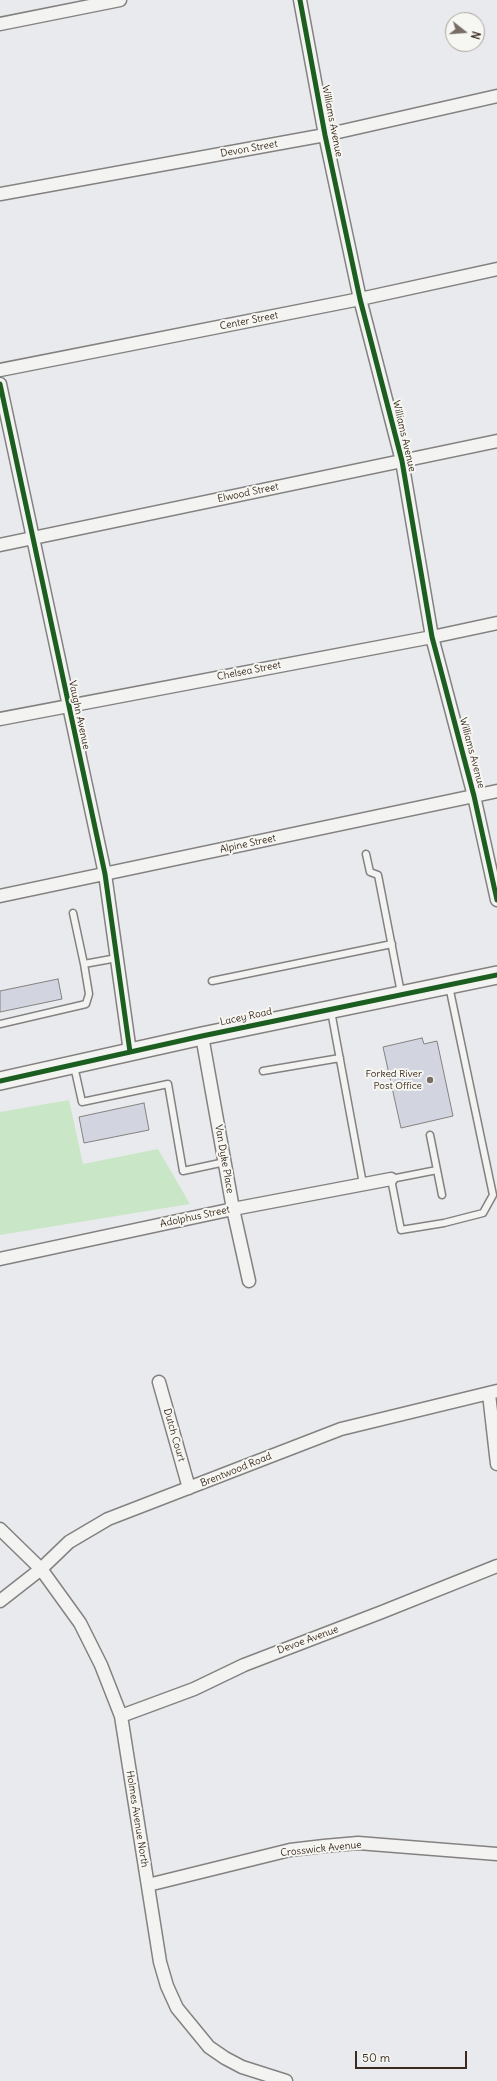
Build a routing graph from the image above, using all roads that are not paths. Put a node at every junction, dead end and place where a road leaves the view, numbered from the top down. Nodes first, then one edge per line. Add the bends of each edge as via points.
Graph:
1 (120, 0) edge
2 (300, 0) edge
3 (0, 24) edge
4 (497, 96) edge
5 (325, 135) junction
6 (0, 194) edge
7 (497, 269) edge
8 (360, 299) junction
9 (0, 370) edge
10 (0, 384) edge
11 (497, 441) edge
12 (402, 461) junction
13 (32, 538) junction
14 (0, 545) edge
15 (497, 623) edge
16 (432, 637) junction
17 (68, 705) junction
18 (0, 719) edge
19 (497, 792) edge
20 (474, 796) junction
21 (366, 854) dead end
22 (493, 865) edge
23 (105, 874) junction
24 (0, 896) edge
25 (497, 900) edge
26 (73, 913) dead end
27 (392, 944) junction
28 (117, 958) junction
29 (84, 964) junction
30 (497, 975) edge
31 (212, 981) dead end
32 (448, 985) junction
33 (401, 994) junction
34 (330, 1009) junction
35 (0, 1024) edge
36 (202, 1036) junction
37 (130, 1052) junction
38 (340, 1058) junction
39 (74, 1064) junction
40 (263, 1071) dead end
41 (0, 1081) edge
42 (430, 1136) dead end
43 (225, 1162) junction
44 (437, 1170) junction
45 (391, 1179) junction
46 (363, 1184) junction
47 (442, 1195) dead end
48 (233, 1209) junction
49 (0, 1259) edge
50 (249, 1282) dead end
51 (159, 1382) dead end
52 (493, 1392) edge
53 (497, 1464) edge
54 (190, 1488) junction
55 (0, 1529) edge
56 (497, 1566) edge
57 (41, 1569) junction
58 (0, 1601) edge
59 (121, 1716) junction
60 (497, 1854) edge
61 (148, 1885) junction
62 (286, 2081) edge

1 - 3 street
2 - 5 street, Williams Avenue
4 - 5 street, Devon Street
5 - 6 street, Devon Street
5 - 8 street, Williams Avenue
7 - 8 street, Center Street
8 - 9 street, Center Street
8 - 12 street, Williams Avenue
10 - 13 street, Vaughn Avenue
11 - 12 street, Elwood Street
12 - 13 street, Elwood Street
12 - 16 street, Williams Avenue
13 - 14 street, Elwood Street
13 - 17 street, Vaughn Avenue
15 - 16 street, Chelsea Street
16 - 17 street, Chelsea Street
16 - 20 street, Williams Avenue
17 - 18 street, Chelsea Street
17 - 23 street, Vaughn Avenue
19 - 20 street, Alpine Street
20 - 22 street, Williams Avenue
20 - 23 street, Alpine Street
21 - 27 lane via 370,872 378,875
22 - 25 street, Williams Avenue
23 - 24 street, Alpine Street
23 - 28 street, Vaughn Avenue
26 - 29 lane
27 - 31 lane
27 - 33 lane
28 - 29 lane
28 - 37 street, Vaughn Avenue
29 - 35 lane via 89,994 86,1004
30 - 32 main road, Lacey Road
32 - 33 main road, Lacey Road
32 - 45 lane via 492,1195 483,1213 401,1230
33 - 34 main road, Lacey Road
34 - 36 main road, Lacey Road
34 - 38 lane
36 - 37 main road, Lacey Road
36 - 43 street, Van Dyke Place
37 - 39 main road, Lacey Road
38 - 40 lane
38 - 46 lane
39 - 41 main road, Lacey Road
39 - 43 lane via 82,1102 168,1084 183,1171
42 - 44 lane
43 - 48 street, Van Dyke Place
44 - 45 lane
44 - 47 lane
45 - 46 street, Adolphus Street
46 - 48 street, Adolphus Street
48 - 49 street, Adolphus Street
48 - 50 street, Van Dyke Place
51 - 54 street, Dutch Court
52 - 53 street
52 - 54 street, Brentwood Road via 341,1429
54 - 57 street, Brentwood Road via 108,1519 69,1542
55 - 57 street, Holmes Avenue North
56 - 59 street, Devoe Avenue
57 - 58 street, Brentwood Road
57 - 59 street, Holmes Avenue North via 80,1623 101,1665
59 - 61 street, Holmes Avenue North
60 - 61 street, Crosswick Avenue via 373,1844 324,1846 290,1850
61 - 62 street, Holmes Avenue North via 160,1962 177,2008 209,2047 225,2058 242,2067

